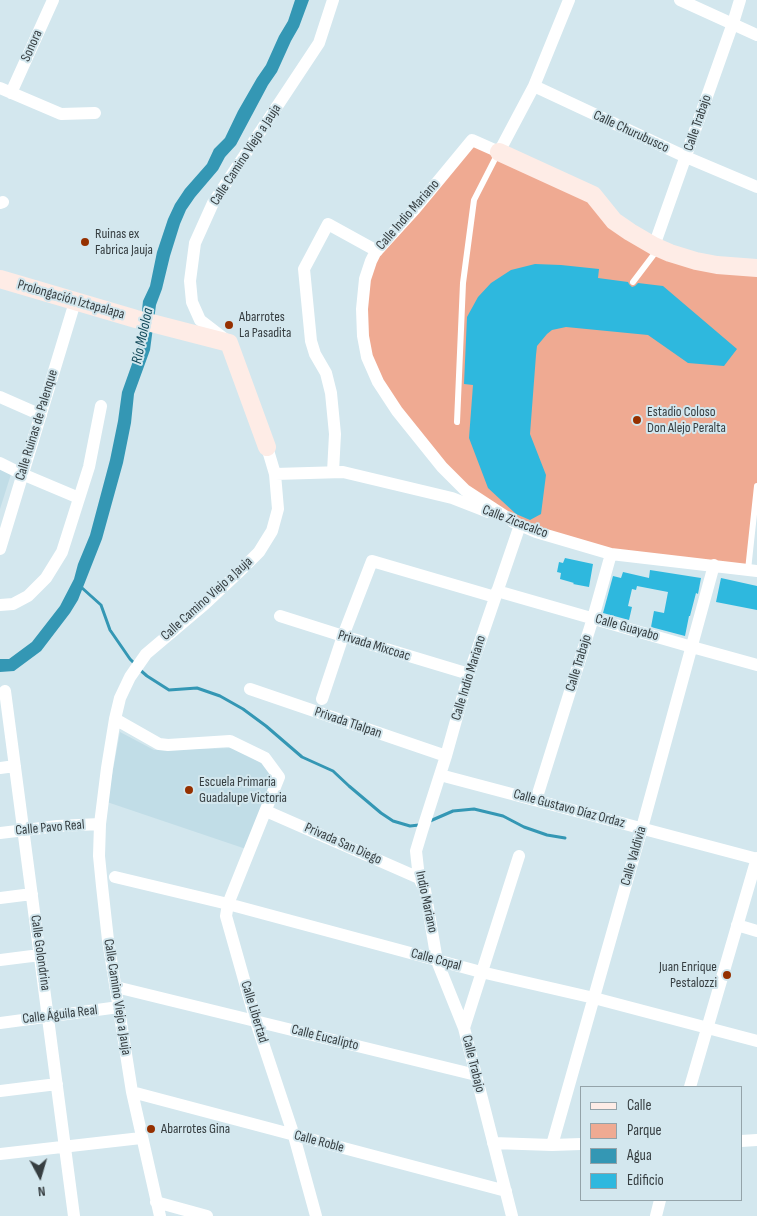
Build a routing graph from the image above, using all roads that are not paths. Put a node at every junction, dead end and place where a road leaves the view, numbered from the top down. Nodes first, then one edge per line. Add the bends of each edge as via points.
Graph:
1 (53, 0) edge
2 (333, 0) edge
3 (569, 0) edge
4 (680, 0) edge
5 (740, 0) edge
6 (733, 23) junction
7 (757, 35) edge
8 (534, 86) junction
9 (6, 90) edge
10 (95, 113) dead end
11 (499, 152) junction
12 (686, 157) junction
13 (757, 187) edge
14 (656, 247) junction
15 (377, 251) junction
16 (757, 268) edge
17 (0, 279) edge
18 (633, 282) dead end
19 (75, 302) junction
20 (229, 343) junction
21 (0, 397) edge
22 (101, 406) dead end
23 (41, 415) junction
24 (457, 422) dead end
25 (267, 447) joint
26 (0, 463) edge
27 (333, 472) junction
28 (22, 474) junction
29 (275, 474) junction
30 (757, 486) edge
31 (79, 498) junction
32 (519, 525) junction
33 (0, 549) edge
34 (611, 554) junction
35 (714, 565) junction
36 (752, 570) edge
37 (496, 594) junction
38 (0, 605) edge
39 (280, 616) dead end
40 (593, 618) junction
41 (343, 636) junction
42 (692, 647) junction
43 (757, 665) edge
44 (469, 674) junction
45 (250, 689) dead end
46 (6, 691) dead end
47 (322, 699) dead end
48 (4, 706) edge
49 (115, 719) junction
50 (446, 756) junction
51 (15, 766) junction
52 (0, 768) edge
53 (440, 775) junction
54 (536, 800) junction
55 (266, 811) junction
56 (100, 824) junction
57 (642, 828) junction
58 (24, 830) junction
59 (422, 831) joint
60 (0, 833) edge
61 (519, 856) dead end
62 (757, 858) edge
63 (115, 877) dead end
64 (419, 878) junction
65 (32, 894) junction
66 (0, 898) edge
67 (228, 904) junction
68 (737, 925) junction
69 (757, 931) edge
70 (40, 955) junction
71 (0, 960) edge
72 (437, 960) junction
73 (481, 972) junction
74 (116, 987) junction
75 (594, 998) junction
76 (119, 1007) junction
77 (48, 1016) junction
78 (256, 1022) junction
79 (0, 1023) edge
80 (464, 1028) junction
81 (707, 1028) junction
82 (757, 1041) edge
83 (476, 1075) junction
84 (57, 1084) junction
85 (690, 1086) edge
86 (0, 1091) edge
87 (132, 1092) junction
88 (294, 1136) junction
89 (142, 1138) junction
90 (742, 1140) edge
91 (757, 1140) edge
92 (493, 1143) junction
93 (580, 1144) edge
94 (552, 1145) junction
95 (65, 1147) junction
96 (0, 1154) edge
97 (506, 1191) junction
98 (660, 1201) edge
99 (156, 1202) junction
100 (70, 1216) edge
101 (160, 1216) edge
102 (207, 1216) edge
103 (316, 1216) edge
104 (512, 1216) edge
105 (656, 1216) edge

1 - 9 street, Sonora
2 - 20 street, Calle Camino Viejo a Jauja via 319,43 213,203 195,243 190,281 192,302 200,320
3 - 8 street
4 - 6 street
5 - 6 street, Calle Trabajo
6 - 7 street
6 - 12 street, Calle Trabajo
8 - 11 street
8 - 12 street, Calle Churubusco
9 - 10 street via 62,114
11 - 14 street via 593,196 617,226
11 - 15 street, Calle Indio Mariano via 472,140
11 - 24 lane via 474,200 463,283
12 - 13 street, Calle Churubusco
12 - 14 street, Calle Trabajo
14 - 16 street via 696,261
14 - 18 lane
15 - 27 street via 328,224 304,269 311,341 326,373 331,393 335,434
15 - 32 street, Calle Indio Mariano via 365,279 362,309 367,357 378,382 442,467 465,490
17 - 19 street, Prolongación Iztapalapa
19 - 20 street, Prolongación Iztapalapa
19 - 23 street, Calle Ruinas de Palenque
20 - 25 street, Calle Camino Viejo a Jauja
21 - 23 street
22 - 31 street via 89,467
23 - 28 street, Calle Ruinas de Palenque
25 - 29 street, Calle Camino Viejo a Jauja
26 - 28 street
27 - 29 street, Calle Zicacalco
27 - 32 street, Calle Zicacalco via 452,498
28 - 31 street
28 - 33 street, Calle Ruinas de Palenque
29 - 49 street, Calle Camino Viejo a Jauja via 278,509 272,532 259,552 206,604 146,654 130,677
30 - 36 lane
31 - 38 street via 62,552 46,578 28,596 13,604
32 - 34 street, Calle Zicacalco
32 - 37 street, Calle Indio Mariano
34 - 35 street, Calle Zicacalco
34 - 40 street, Calle Trabajo
35 - 36 street, Calle Zicacalco
35 - 42 street, Calle Valdivia
37 - 40 street, Calle Guayabo
37 - 41 street, Calle Guayabo via 372,561
37 - 44 street, Calle Indio Mariano
39 - 41 street, Privada Mixcoac
40 - 42 street, Calle Guayabo
40 - 54 street, Calle Trabajo
41 - 44 street, Privada Mixcoac
41 - 47 street
42 - 43 street, Calle Guayabo
42 - 57 street, Calle Valdivia
44 - 50 street, Calle Indio Mariano
45 - 50 street, Privada Tlalpan
46 - 48 street, Calle Golondrina
48 - 51 street, Calle Golondrina
49 - 55 street, Calle Libertad via 159,744 230,741 265,758 280,776
49 - 56 street, Calle Camino Viejo a Jauja
50 - 53 street, Calle Indio Mariano
51 - 52 street
51 - 58 street, Calle Golondrina
53 - 54 street, Calle Gustavo Díaz Ordaz
53 - 59 street, Calle Indio Mariano
54 - 57 street, Calle Gustavo Díaz Ordaz
55 - 64 street, Privada San Diego
55 - 67 street, Calle Libertad
56 - 58 street, Calle Pavo Real
56 - 74 street, Calle Camino Viejo a Jauja via 99,856
57 - 62 street, Calle Gustavo Díaz Ordaz
57 - 75 street, Calle Valdivia
58 - 60 street, Calle Pavo Real
58 - 65 street, Calle Golondrina
59 - 64 street, Indio Mariano via 416,851
61 - 73 street, Calle Trabajo
62 - 68 street
63 - 67 street, Calle Copal
64 - 72 street, Indio Mariano via 425,890
65 - 66 street
65 - 70 street, Calle Golondrina
67 - 72 street, Calle Copal
67 - 78 street, Calle Libertad via 226,916
68 - 69 street
68 - 81 street
70 - 71 street
70 - 77 street, Calle Golondrina
72 - 73 street, Calle Copal
72 - 80 street, Indio Mariano
73 - 75 street, Calle Copal
73 - 80 street, Calle Trabajo
74 - 76 street, Calle Camino Viejo a Jauja
74 - 78 street, Calle Eucalipto
75 - 81 street, Calle Copal
75 - 94 street, Calle Valdivia
76 - 77 street, Calle Águila Real
76 - 87 street, Calle Camino Viejo a Jauja
77 - 79 street, Calle Águila Real
77 - 84 street, Calle Golondrina
78 - 83 street, Calle Eucalipto
78 - 88 street, Calle Libertad
80 - 83 street, Calle Trabajo
81 - 82 street, Calle Copal
81 - 85 street
83 - 92 street, Calle Trabajo
84 - 86 street
84 - 95 street, Calle Golondrina
87 - 88 street, Calle Roble
87 - 89 street, Calle Camino Viejo a Jauja
88 - 97 street, Calle Roble
88 - 103 street, Calle Libertad
89 - 95 street
89 - 99 street, Calle Camino Viejo a Jauja
90 - 91 street
92 - 94 street
92 - 97 street, Calle Trabajo
93 - 94 street
95 - 96 street
95 - 100 street, Calle Golondrina
97 - 104 street, Calle Trabajo
98 - 105 street
99 - 101 street, Calle Camino Viejo a Jauja
99 - 102 street

